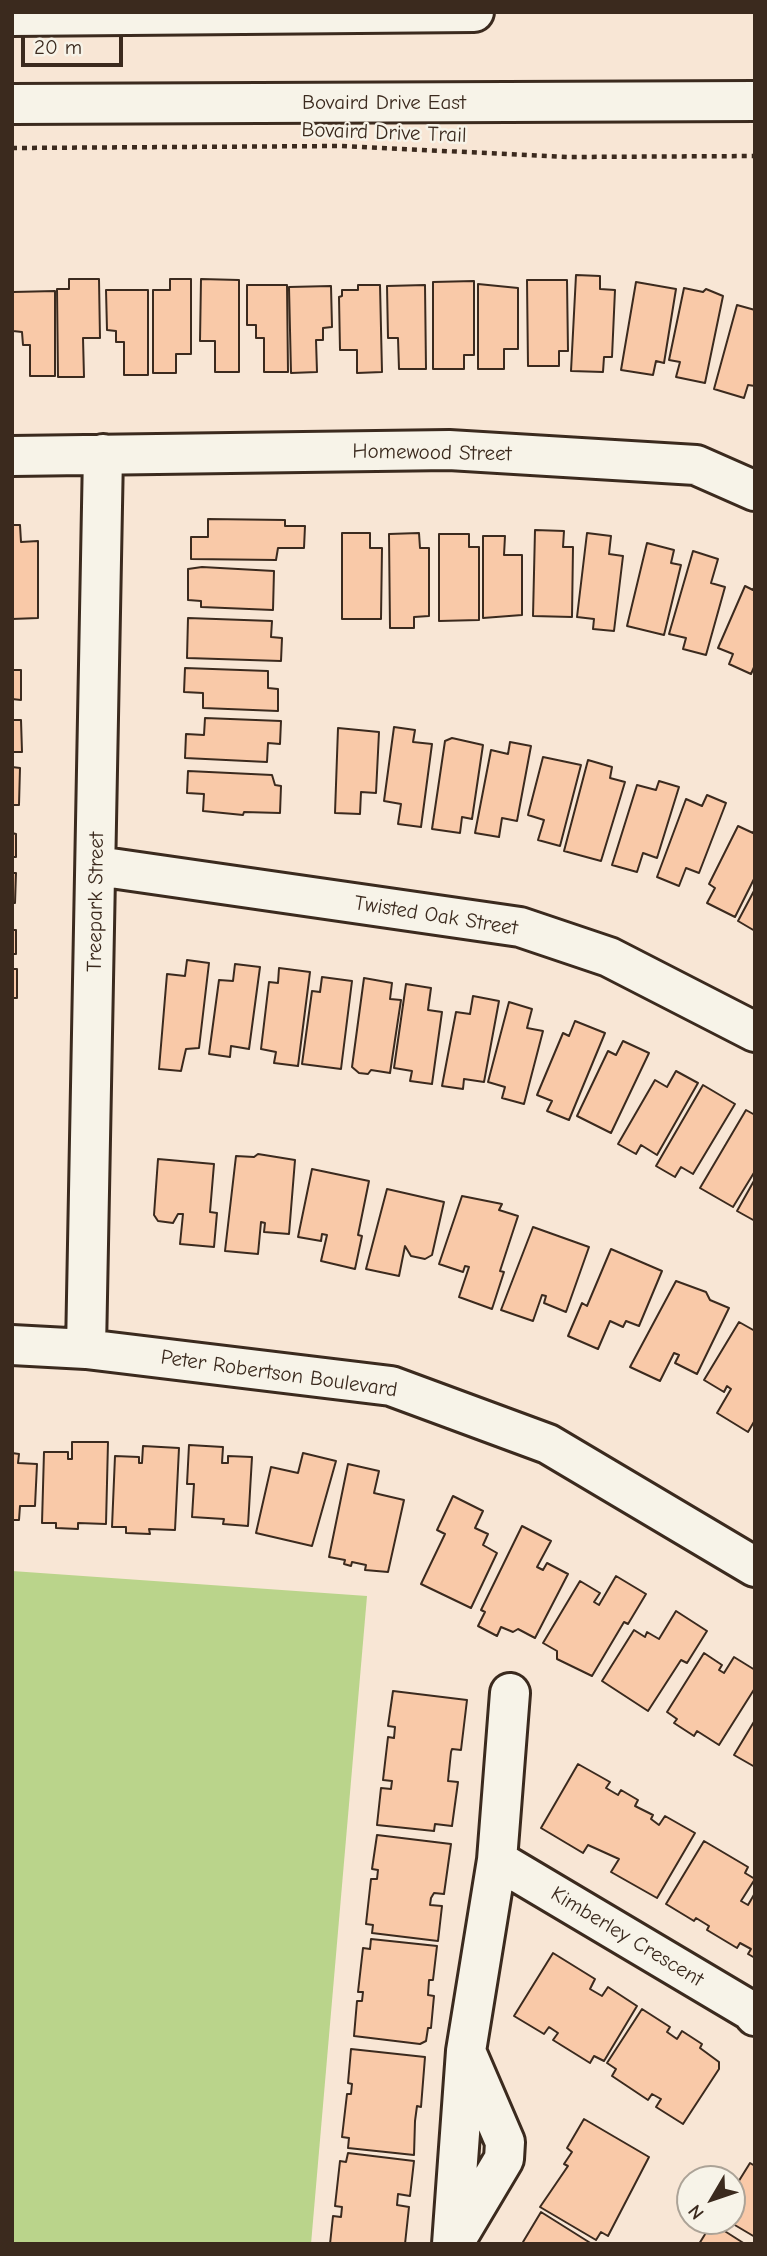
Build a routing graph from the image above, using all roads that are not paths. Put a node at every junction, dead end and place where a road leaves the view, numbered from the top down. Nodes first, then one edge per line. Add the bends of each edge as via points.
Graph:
1 (474, 12) edge
2 (12, 16) edge
3 (755, 101) edge
4 (12, 104) edge
5 (103, 454) junction
6 (12, 456) edge
7 (755, 491) edge
8 (97, 866) junction
9 (755, 1032) edge
10 (12, 1345) edge
11 (86, 1349) junction
12 (755, 1567) edge
13 (510, 1693) dead end
14 (497, 1860) junction
15 (755, 2017) edge
16 (454, 2244) edge

1 - 2 street
3 - 4 street, Bovaird Drive East
5 - 6 street, Homewood Street
5 - 7 street, Homewood Street via 449,450 696,465
5 - 8 street, Treepark Street
8 - 9 street, Twisted Oak Street via 520,928 609,957
8 - 11 street, Treepark Street
10 - 11 street, Peter Robertson Boulevard
11 - 12 street, Peter Robertson Boulevard via 391,1386 548,1444
13 - 14 street
14 - 15 street, Kimberley Crescent
14 - 16 street via 466,2051

